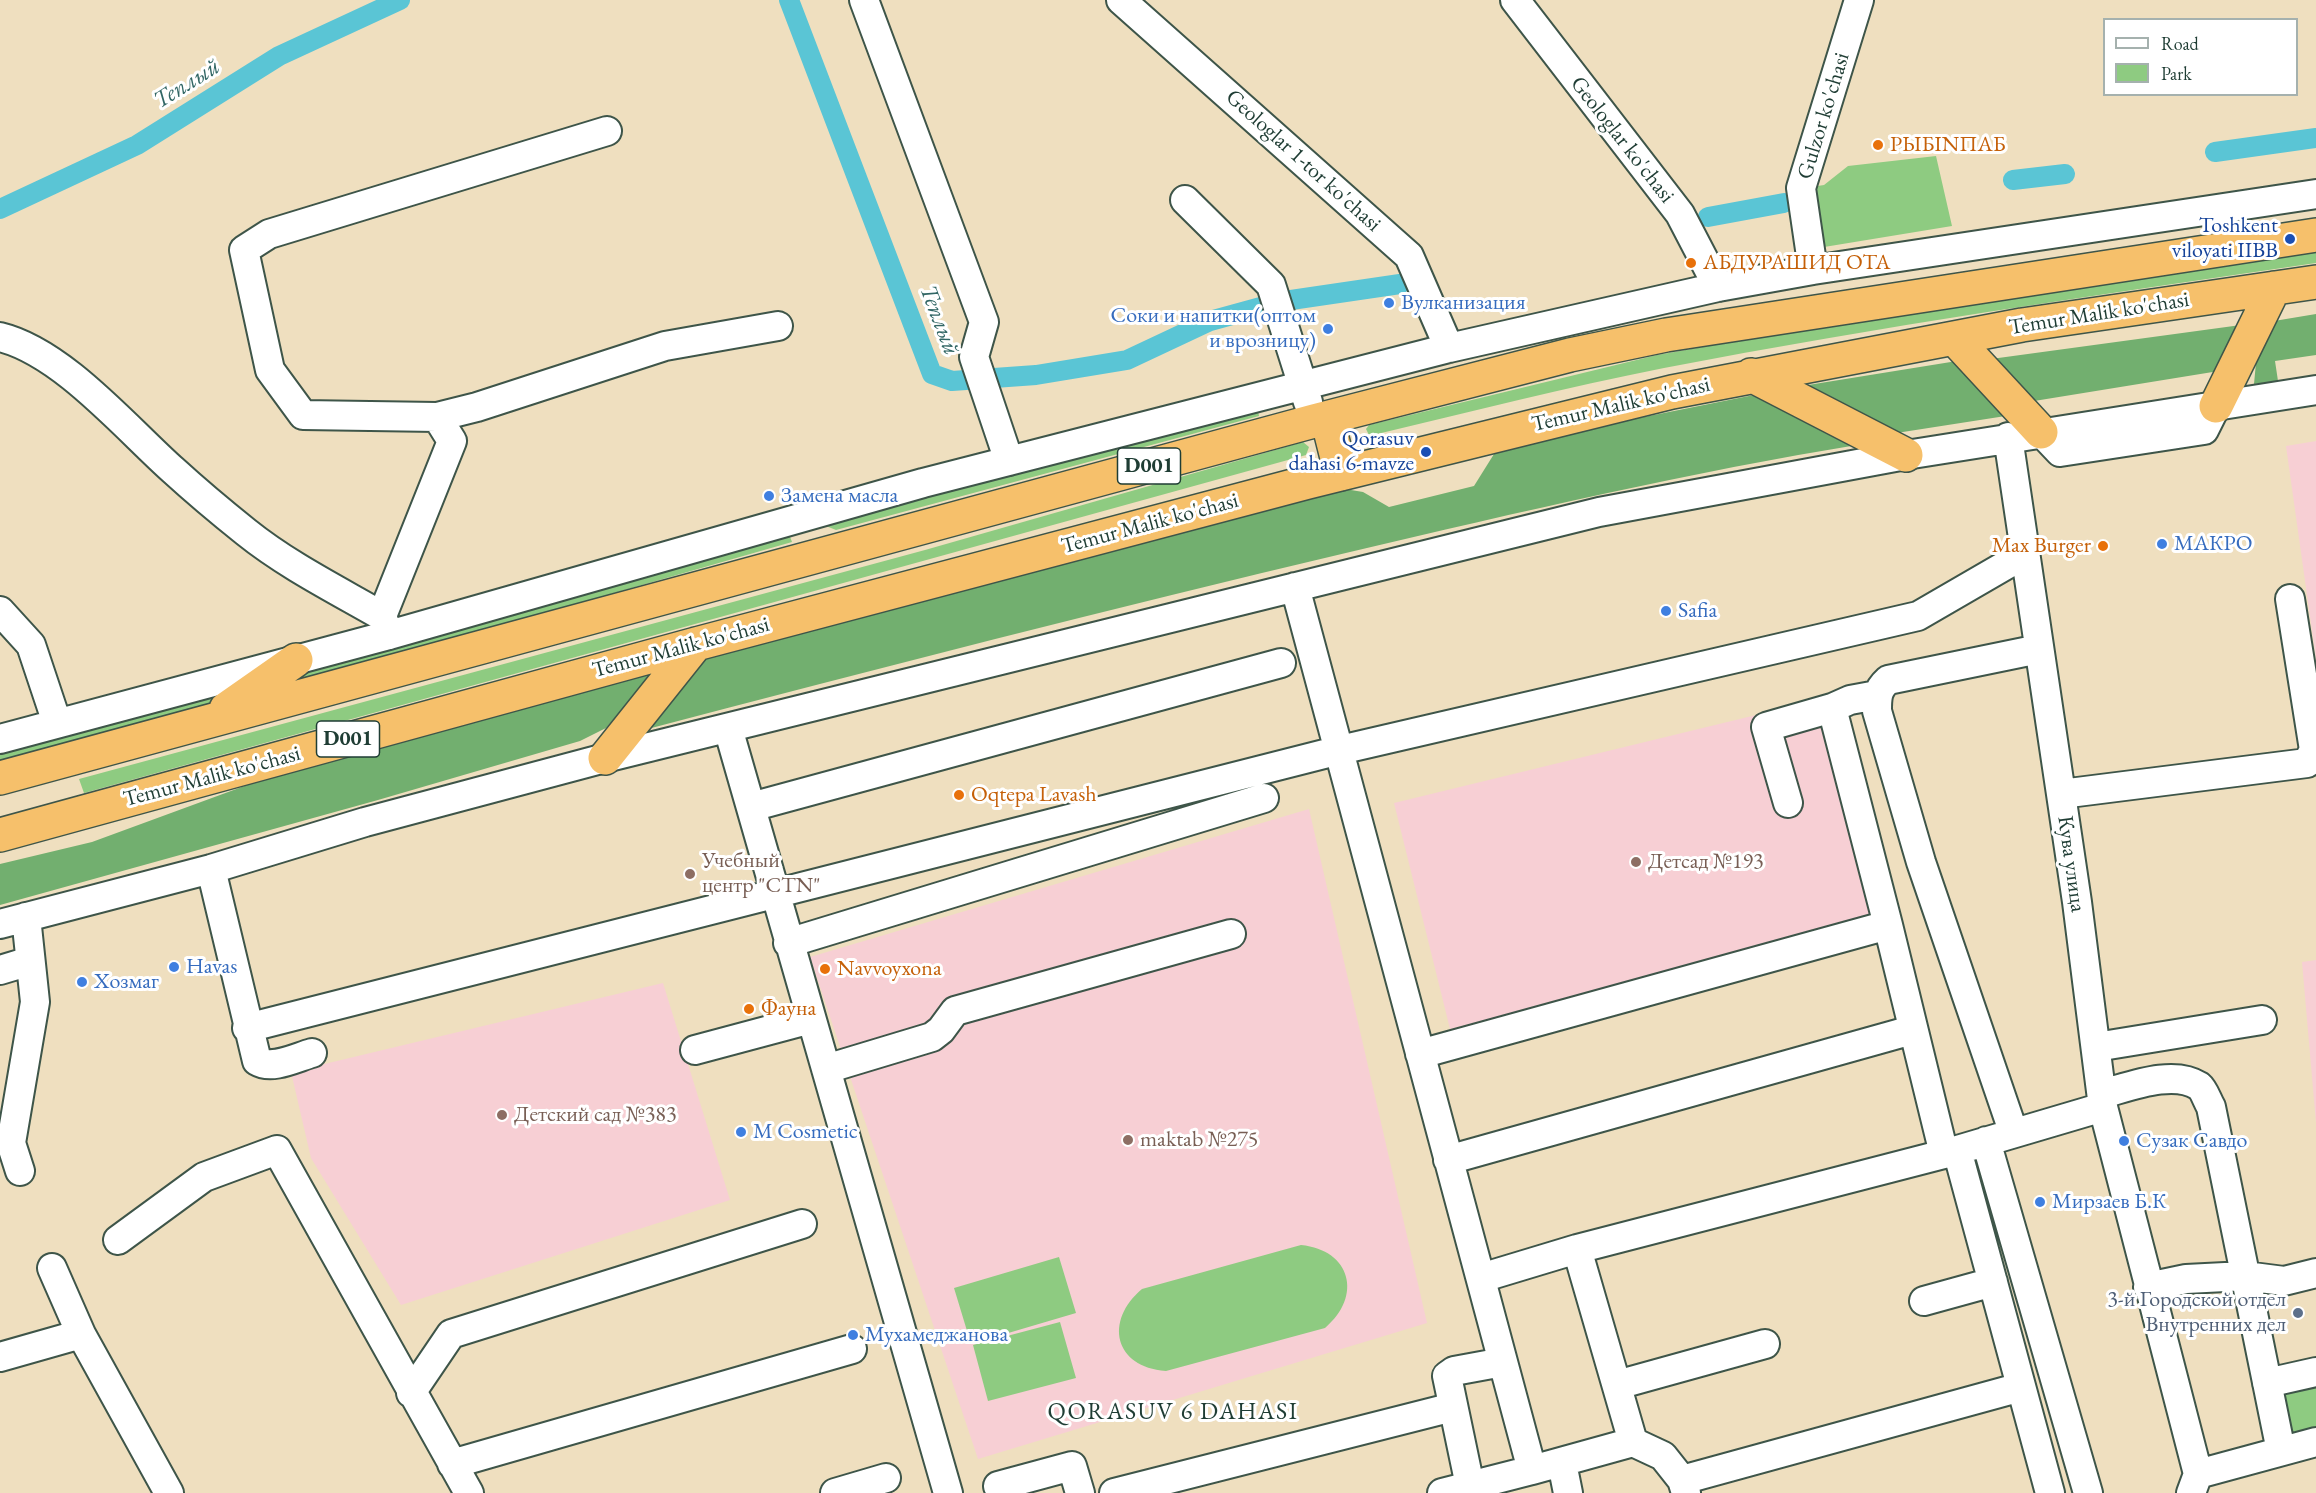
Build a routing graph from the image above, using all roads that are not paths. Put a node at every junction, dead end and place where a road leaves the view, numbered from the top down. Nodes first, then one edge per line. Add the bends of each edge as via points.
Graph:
1 (864, 0) edge
2 (1121, 0) edge
3 (1515, 0) edge
4 (1859, 0) edge
5 (607, 131) dead end
6 (2316, 195) edge
7 (1185, 200) dead end
8 (2316, 235) edge
9 (1813, 270) junction
10 (2316, 282) edge
11 (1718, 287) junction
12 (2274, 288) junction
13 (778, 326) dead end
14 (0, 338) edge
15 (1954, 338) junction
16 (1449, 348) junction
17 (1751, 375) junction
18 (1303, 385) junction
19 (2316, 390) edge
20 (2216, 406) junction
21 (437, 417) junction
22 (1321, 419) junction
23 (2041, 432) junction
24 (2008, 437) junction
25 (1906, 455) junction
26 (1009, 461) junction
27 (1341, 474) junction
28 (2025, 554) junction
29 (1295, 587) junction
30 (2290, 599) dead end
31 (0, 611) edge
32 (386, 626) junction
33 (696, 644) junction
34 (2039, 649) junction
35 (296, 660) junction
36 (1281, 663) dead end
37 (1876, 695) junction
38 (1832, 708) junction
39 (57, 723) junction
40 (206, 723) junction
41 (728, 728) junction
42 (0, 739) edge
43 (1340, 750) junction
44 (605, 758) junction
45 (0, 778) edge
46 (2061, 794) junction
47 (1264, 798) dead end
48 (1788, 803) dead end
49 (751, 807) junction
50 (0, 835) edge
51 (211, 869) junction
52 (774, 893) junction
53 (13, 920) edge
54 (1888, 925) junction
55 (1231, 934) dead end
56 (789, 943) junction
57 (30, 961) junction
58 (0, 970) edge
59 (811, 1019) junction
60 (2262, 1020) dead end
61 (247, 1028) junction
62 (1912, 1030) junction
63 (2096, 1047) junction
64 (695, 1050) dead end
65 (312, 1053) dead end
66 (1420, 1054) junction
67 (826, 1069) junction
68 (2103, 1100) junction
69 (7, 1130) edge
70 (2013, 1131) junction
71 (1986, 1141) junction
72 (1950, 1152) junction
73 (1448, 1160) junction
74 (20, 1171) dead end
75 (802, 1224) dead end
76 (118, 1240) dead end
77 (1577, 1249) junction
78 (52, 1268) dead end
79 (2316, 1273) edge
80 (2245, 1276) junction
81 (1481, 1278) junction
82 (1993, 1282) junction
83 (2148, 1287) junction
84 (1924, 1301) dead end
85 (81, 1334) junction
86 (1765, 1344) dead end
87 (852, 1349) dead end
88 (0, 1357) edge
89 (1503, 1362) junction
90 (2316, 1372) edge
91 (2267, 1383) junction
92 (1617, 1385) junction
93 (2022, 1387) junction
94 (411, 1393) junction
95 (1453, 1407) junction
96 (1633, 1442) junction
97 (2316, 1442) edge
98 (2281, 1451) junction
99 (1562, 1463) junction
100 (452, 1464) junction
101 (1532, 1470) junction
102 (886, 1478) dead end
103 (2194, 1483) edge
104 (998, 1486) dead end
105 (1486, 1486) edge
106 (1684, 1486) edge
107 (1145, 1489) edge
108 (169, 1493) edge
109 (469, 1493) edge
110 (835, 1493) edge
111 (948, 1493) edge
112 (1080, 1493) edge
113 (1114, 1493) edge
114 (1442, 1493) edge
115 (1568, 1493) edge
116 (2050, 1493) edge
117 (2088, 1493) edge

1 - 26 street via 984,322 974,357
2 - 16 street, Geologlar 1-tor ko'chasi via 1404,250
3 - 11 street, Geologlar ko'chasi via 1680,214
4 - 9 street, Gulzor ko'chasi via 1802,188
5 - 21 street via 269,234 244,250 270,370 303,415
6 - 9 street
7 - 18 street via 1271,285
8 - 22 highway, Temur Malik ko'chasi / D001 via 1666,335
9 - 11 street
10 - 12 highway, Temur Malik ko'chasi / D001
11 - 16 street
12 - 15 highway, Temur Malik ko'chasi / D001
12 - 20 highway
13 - 21 street via 664,346
14 - 32 street via 16,341 42,355 248,534
15 - 17 highway, Temur Malik ko'chasi / D001
15 - 23 highway
16 - 18 street
17 - 25 highway
17 - 27 highway, Temur Malik ko'chasi / D001
18 - 22 street
18 - 26 street
19 - 20 street
20 - 23 street
21 - 32 street via 452,441
22 - 27 highway
22 - 40 highway, Temur Malik ko'chasi / D001
23 - 24 street
24 - 25 street
24 - 28 street, Кува улица
25 - 29 street via 1599,512
26 - 32 street
27 - 33 highway, Temur Malik ko'chasi / D001
28 - 34 street, Кува улица
28 - 43 street via 1918,616
29 - 41 street
29 - 43 street
30 - 46 street via 2314,750 2307,763
31 - 39 street via 31,645
32 - 35 street
33 - 44 highway
33 - 50 highway, Temur Malik ko'chasi / D001
34 - 37 street via 1888,680
34 - 46 street, Кува улица
35 - 39 street
35 - 40 highway
36 - 49 street
37 - 38 street
37 - 70 street via 1877,711 1921,862
38 - 48 street via 1766,727
38 - 54 street
39 - 42 street
40 - 45 highway, Temur Malik ko'chasi / D001
41 - 44 street
41 - 49 street
43 - 52 street
43 - 66 street
44 - 51 street via 365,822
46 - 63 street, Кува улица
47 - 56 street
49 - 52 street
51 - 53 street
51 - 61 street
52 - 56 street
52 - 61 street
53 - 57 street
54 - 62 street
54 - 66 street
55 - 67 street via 955,1011 932,1037
56 - 59 street
57 - 58 street
57 - 69 street via 35,1002
59 - 64 street
59 - 67 street
60 - 63 street
61 - 65 street via 257,1060 264,1065
62 - 72 street
62 - 73 street
63 - 68 street, Кува улица
66 - 73 street
67 - 111 street
68 - 70 street
68 - 80 street via 2153,1082 2184,1079 2201,1088 2211,1107
68 - 83 street, Кува улица
69 - 74 street
70 - 71 street
71 - 72 street
71 - 117 street
72 - 77 street
72 - 82 street
73 - 81 street
75 - 94 street via 451,1334
76 - 94 street via 204,1177 277,1150
77 - 81 street
77 - 92 street
78 - 85 street
79 - 80 street via 2284,1281
80 - 83 street via 2186,1279
80 - 91 street
81 - 89 street
82 - 84 street
82 - 93 street
83 - 103 street, Кува улица
85 - 88 street
85 - 108 street
86 - 92 street
87 - 100 street
89 - 95 street via 1454,1371 1447,1376
89 - 101 street
90 - 91 street
91 - 98 street
92 - 96 street
93 - 106 street
93 - 116 street
94 - 100 street
95 - 105 street
95 - 107 street
96 - 99 street
96 - 106 street via 1663,1456
97 - 98 street
98 - 103 street
99 - 101 street
99 - 115 street
100 - 109 street
101 - 105 street
102 - 110 street
104 - 112 street via 1072,1466
105 - 114 street
107 - 113 street

